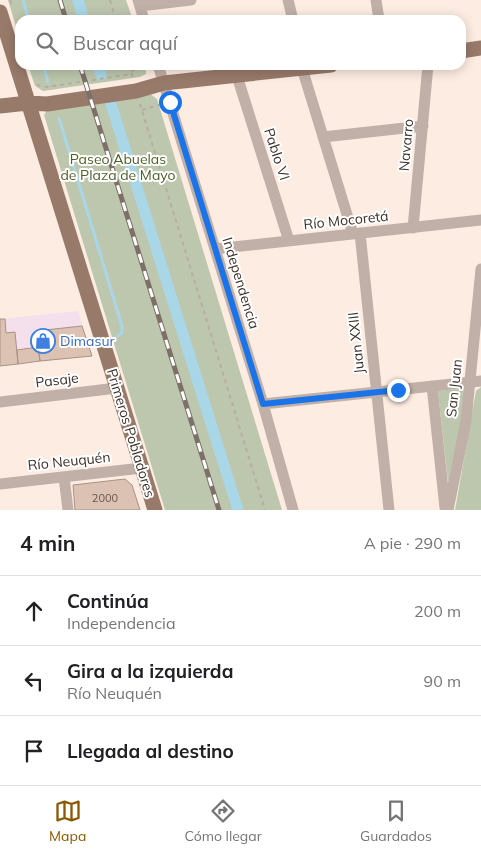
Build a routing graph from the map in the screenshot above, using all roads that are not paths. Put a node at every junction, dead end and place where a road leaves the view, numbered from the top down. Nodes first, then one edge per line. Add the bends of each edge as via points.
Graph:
1 (191, 0) edge
2 (288, 0) edge
3 (376, 0) edge
4 (139, 3) edge
5 (0, 12) edge
6 (143, 15) edge
7 (292, 15) edge
8 (378, 15) edge
9 (481, 48) edge
10 (466, 50) edge
11 (15, 61) edge
12 (18, 70) edge
13 (155, 70) edge
14 (280, 70) edge
15 (303, 70) edge
16 (428, 70) edge
17 (236, 76) junction
18 (164, 84) junction
19 (28, 103) junction
20 (0, 106) edge
21 (423, 126) junction
22 (323, 137) junction
23 (481, 220) edge
24 (413, 228) junction
25 (356, 234) junction
26 (289, 241) junction
27 (215, 249) junction
28 (481, 269) edge
29 (476, 381) edge
30 (432, 386) junction
31 (117, 388) junction
32 (377, 392) junction
33 (0, 402) edge
34 (263, 404) junction
35 (142, 468) junction
36 (64, 477) junction
37 (0, 484) edge
38 (68, 510) edge
39 (155, 510) edge
40 (293, 510) edge
41 (389, 510) edge
42 (446, 510) edge

1 - 4 street
2 - 7 street
3 - 8 street
4 - 6 street
5 - 11 main road, Primeros Pobladores
9 - 10 main road
12 - 19 main road, Primeros Pobladores
13 - 18 street, Independencia
14 - 17 main road
15 - 22 street, Juan XXIII
16 - 21 street, Navarro
17 - 18 main road
17 - 26 street, Pablo VI
18 - 19 main road via 136,92 47,104
18 - 27 street, Independencia
19 - 20 main road
19 - 31 main road, Primeros Pobladores
21 - 22 street
21 - 24 street, Navarro
22 - 25 street, Juan XXIII
23 - 24 street, Río Mocoretá
24 - 25 street, Río Mocoretá
25 - 26 street, Río Mocoretá
25 - 32 street, Juan XXIII
26 - 27 street, Río Mocoretá
27 - 34 street, Independencia
28 - 29 street, San Juan
29 - 30 street
29 - 42 street, San Juan
30 - 32 street
30 - 42 street, San Juan
31 - 33 street, Pasaje
31 - 35 main road, Primeros Pobladores
32 - 34 street
32 - 41 street, Juan XXIII
34 - 40 street, Independencia
35 - 36 street, Río Neuquén
35 - 39 main road, Primeros Pobladores
36 - 37 street, Río Neuquén
36 - 38 street

